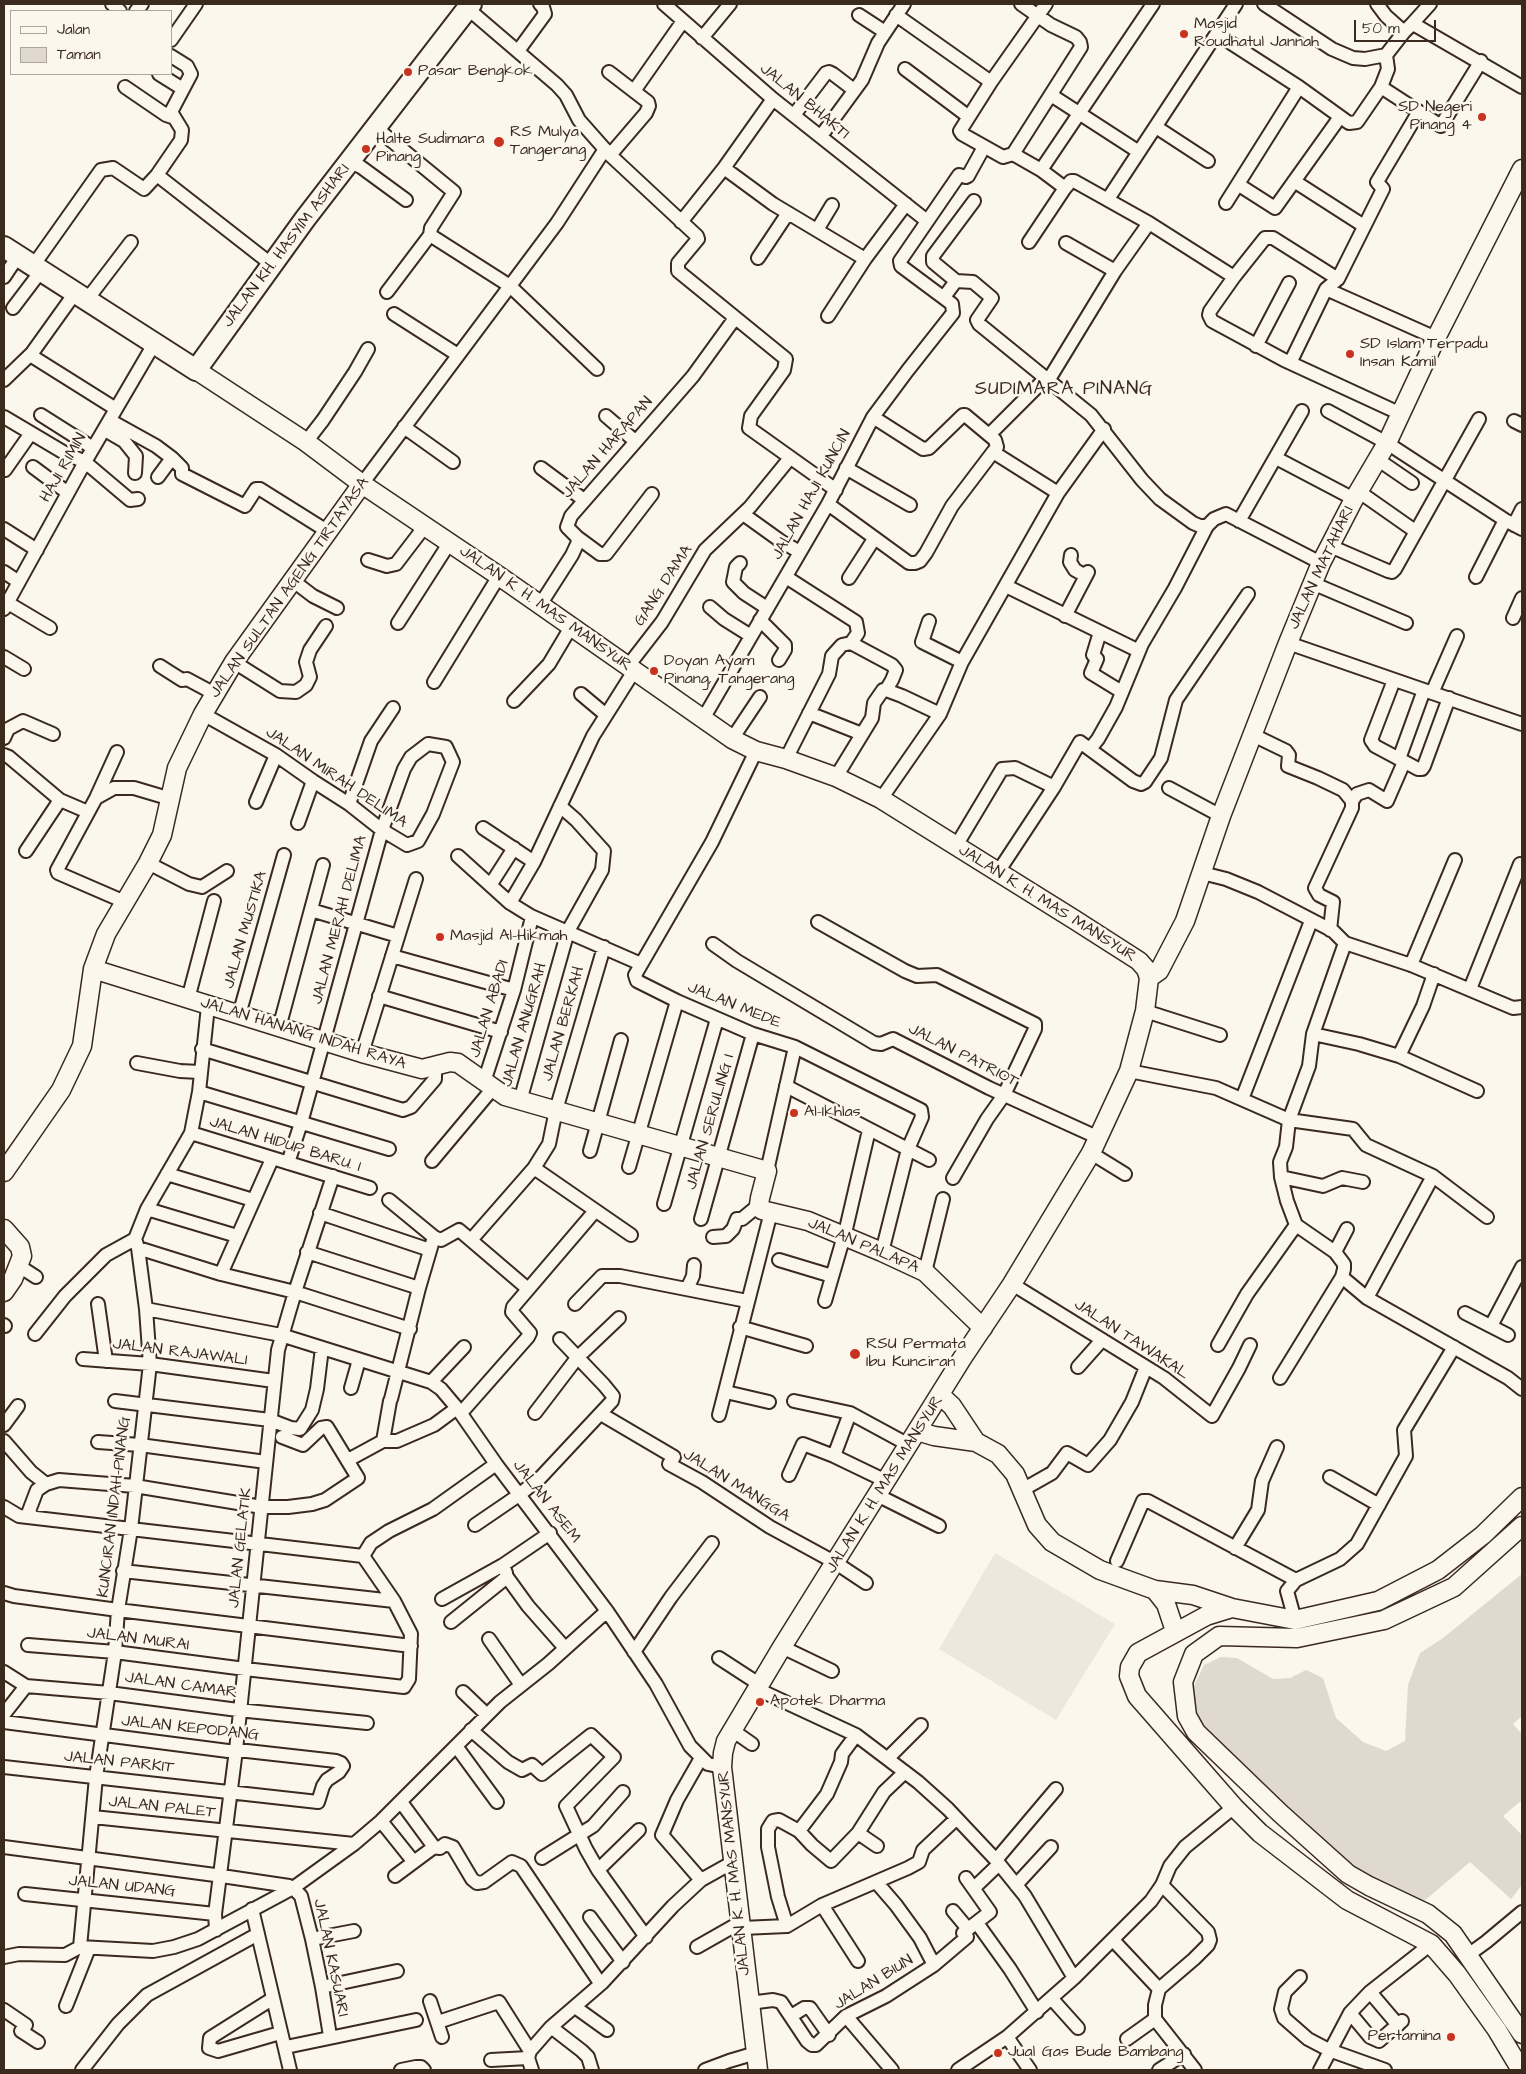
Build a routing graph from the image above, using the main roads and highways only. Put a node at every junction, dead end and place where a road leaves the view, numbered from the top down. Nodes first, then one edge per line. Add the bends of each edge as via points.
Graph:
1 (469, 6) edge
2 (1522, 169) edge
3 (24, 260) edge
4 (196, 370) junction
5 (362, 484) junction
6 (91, 977) junction
7 (1149, 978) junction
8 (4, 1172) edge
9 (765, 1209) joint
10 (4, 1229) edge
11 (4, 1292) edge
12 (983, 1328) junction
13 (940, 1395) junction
14 (913, 1438) junction
15 (976, 1442) junction
16 (1522, 1497) edge
17 (1522, 1526) edge
18 (1155, 1590) junction
19 (1232, 1608) junction
20 (1300, 1619) junction
21 (1175, 1631) junction
22 (1302, 1637) junction
23 (1280, 1813) junction
24 (1260, 1833) junction
25 (1522, 2034) edge
26 (757, 2062) edge
27 (1521, 2070) edge

1 - 4 main road, JALAN KH. HASYIM ASHARI via 271,264
2 - 7 main road, JALAN MATAHARI via 1387,442 1321,563 1222,816 1185,921 1159,971
3 - 4 main road
4 - 5 main road, JALAN K. H. MAS MANSYUR via 306,442
5 - 6 main road, JALAN SULTAN AGENG TIRTAYASA via 234,662 203,714 177,768 162,835 106,934
5 - 7 main road, JALAN K. H. MAS MANSYUR via 732,739 756,751 836,777 881,799 1139,961
6 - 8 main road, JALAN SULTAN AGENG TIRTAYASA via 82,1046 61,1090
6 - 9 main road, JALAN HANANG INDAH RAYA via 188,999 422,1069 458,1063 505,1096 597,1125 640,1133 767,1171
7 - 12 main road, JALAN K. H. MAS MANSYUR via 1145,1011 1129,1071 1095,1146
9 - 12 main road, JALAN PALAPA via 808,1221 925,1272
10 - 11 main road via 20,1247 22,1256
12 - 13 main road, JALAN K. H. MAS MANSYUR
13 - 14 main road, JALAN K. H. MAS MANSYUR
13 - 15 main road via 952,1406
14 - 15 main road via 934,1436
14 - 26 main road, JALAN K. H. MAS MANSYUR via 758,1686 732,1730 723,1754
15 - 18 main road via 998,1454 1015,1474 1037,1525 1052,1542 1100,1570
16 - 20 main road via 1483,1535 1438,1570 1378,1602
17 - 22 main road via 1454,1587 1384,1620
18 - 19 main road via 1193,1595
18 - 21 main road via 1166,1604
19 - 20 main road
19 - 21 main road
20 - 22 main road
21 - 24 main road via 1138,1653 1129,1676 1137,1696
22 - 23 main road via 1219,1636 1194,1654 1183,1682 1187,1716 1196,1732
23 - 24 main road
23 - 25 main road via 1348,1874 1428,1914 1453,1934
24 - 27 main road via 1347,1900 1431,1944 1457,1974

